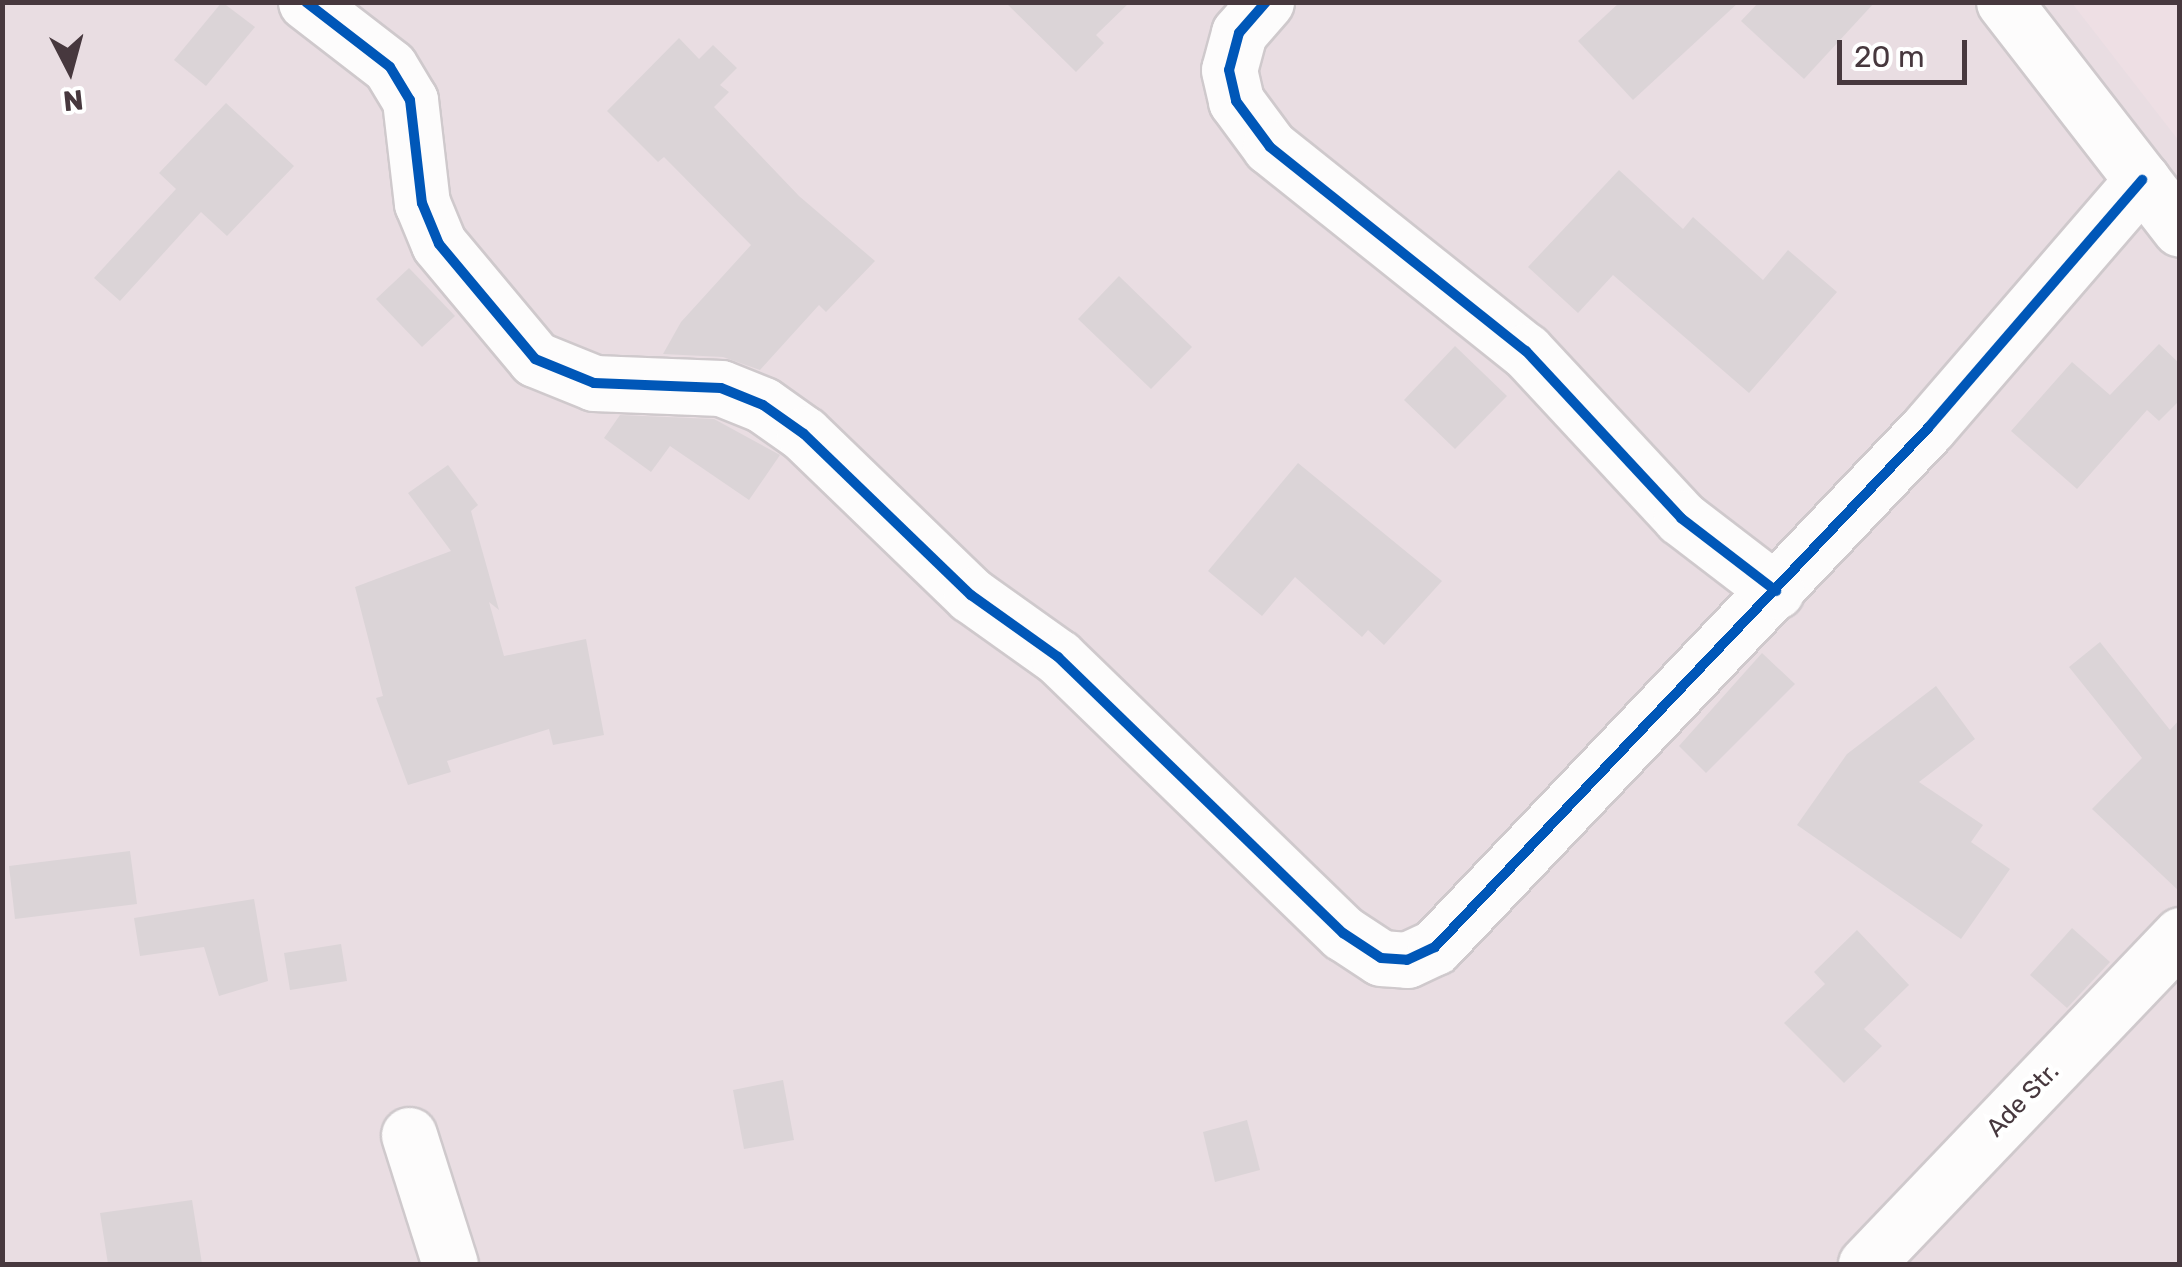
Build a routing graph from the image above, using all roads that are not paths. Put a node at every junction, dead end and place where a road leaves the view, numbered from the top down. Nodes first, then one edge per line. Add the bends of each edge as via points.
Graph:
1 (306, 2) edge
2 (1266, 2) edge
3 (2004, 2) edge
4 (2142, 180) junction
5 (2180, 229) edge
6 (1776, 591) junction
7 (2180, 935) edge
8 (409, 1136) dead end
9 (450, 1264) edge
10 (1866, 1264) edge

1 - 6 street via 390,66 410,100 422,203 439,244 534,358 594,383 721,388 790,424 971,595 1058,656 1342,933 1381,958 1407,960 1435,947
2 - 6 street via 1238,33 1229,70 1236,100 1270,147 1526,351 1682,518
3 - 4 street
4 - 5 street
4 - 6 street
7 - 10 street, Ade Str.
8 - 9 street

